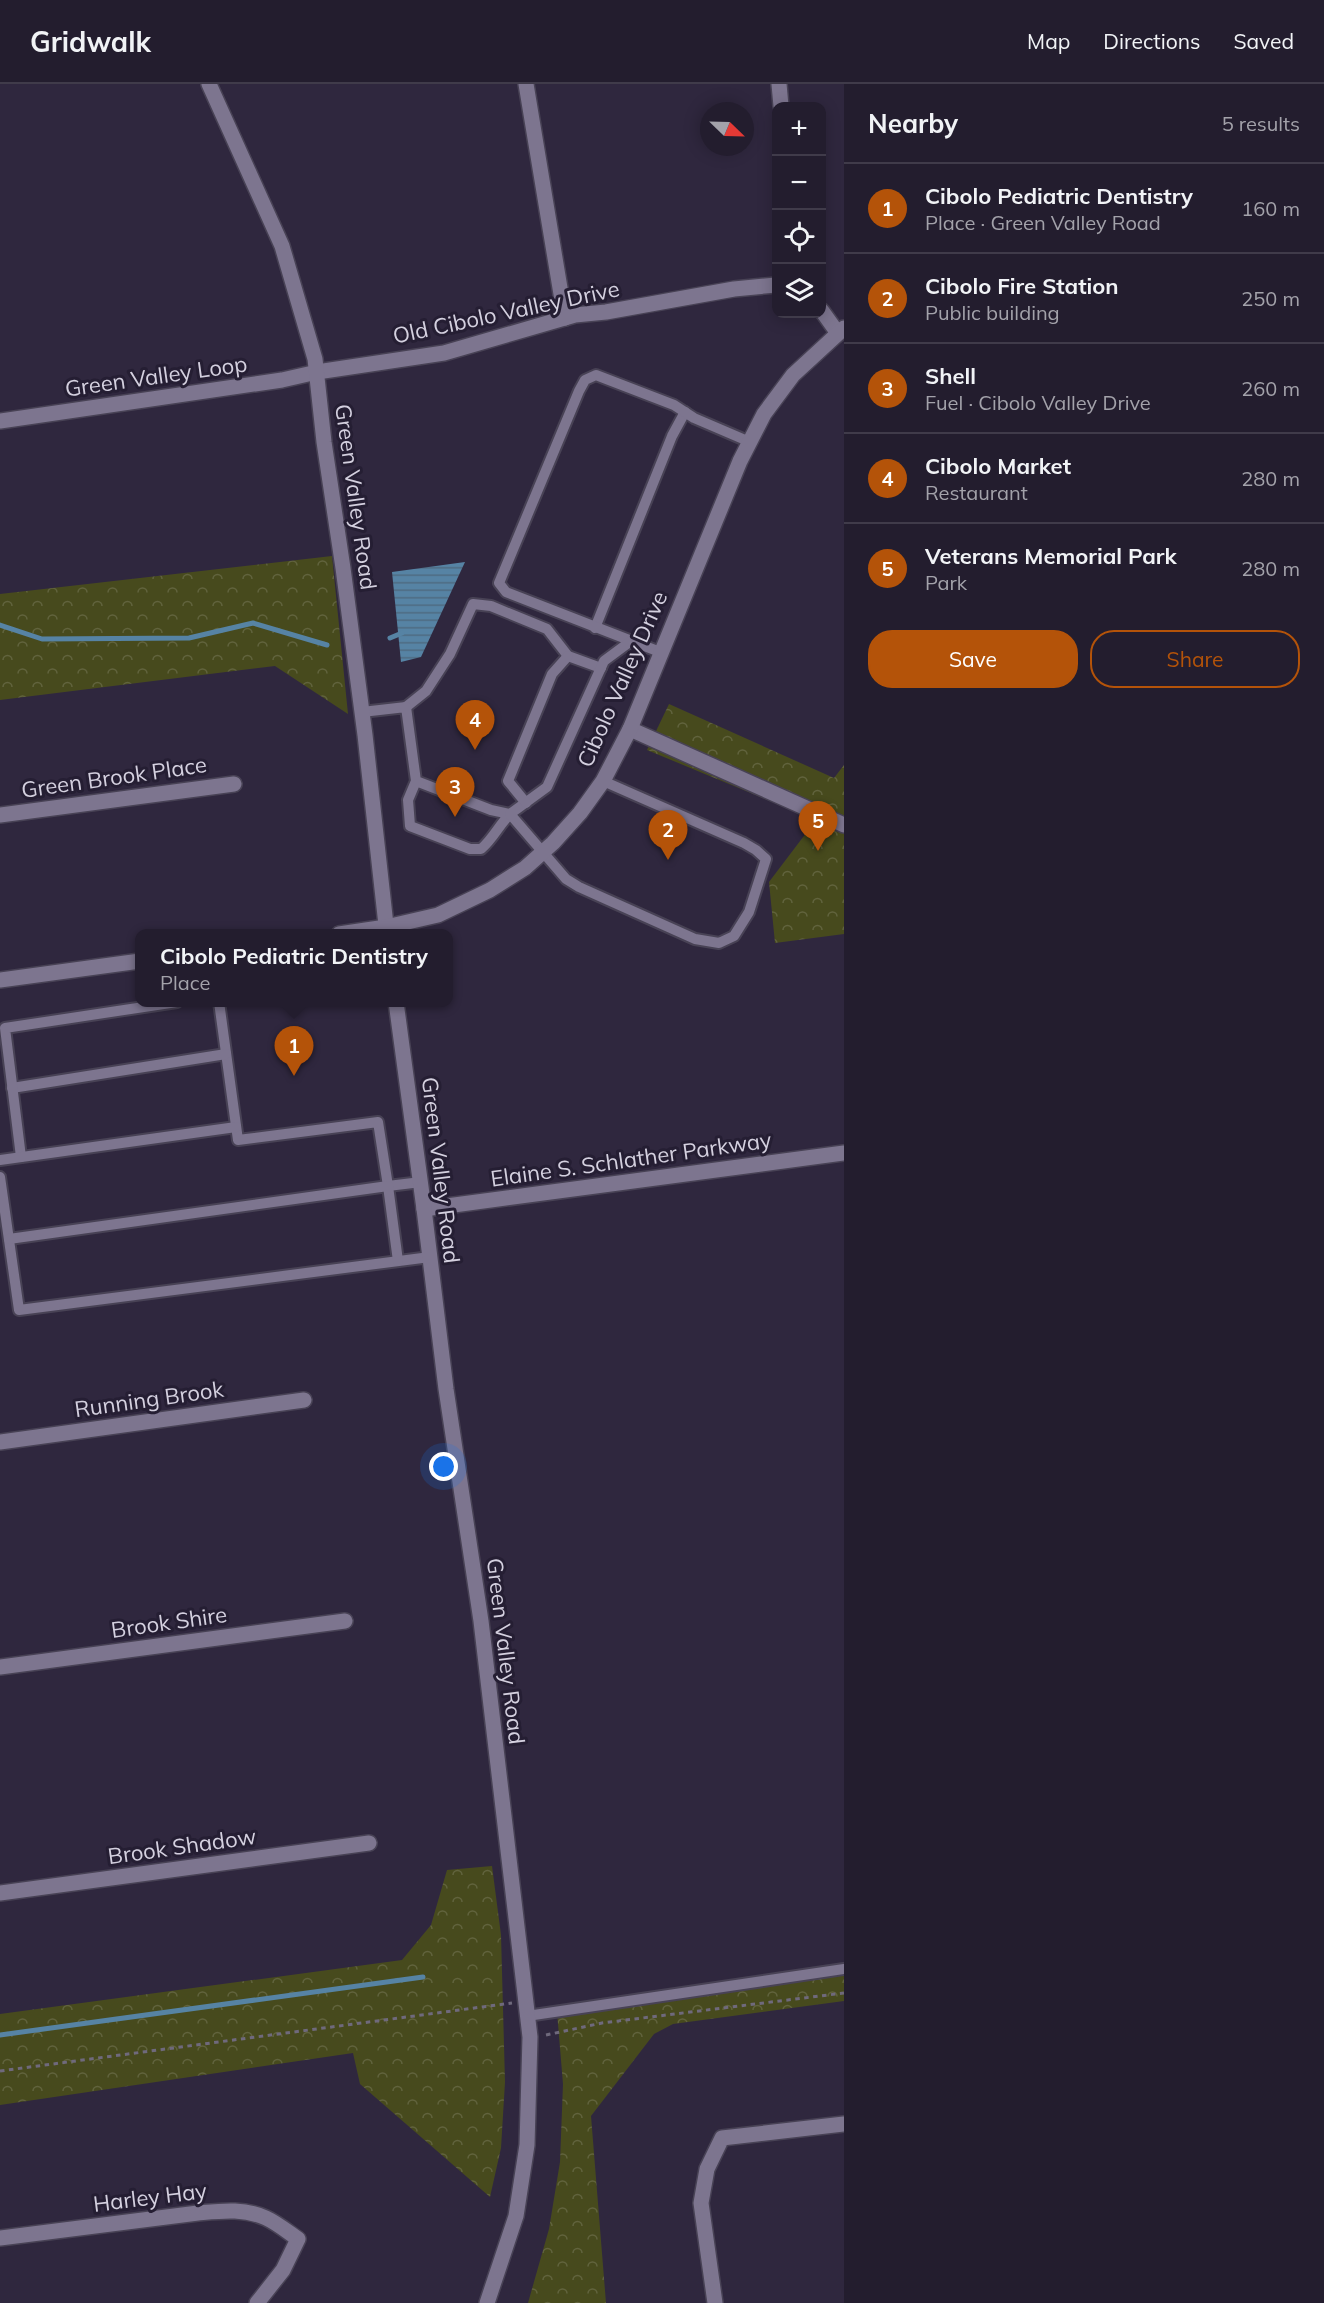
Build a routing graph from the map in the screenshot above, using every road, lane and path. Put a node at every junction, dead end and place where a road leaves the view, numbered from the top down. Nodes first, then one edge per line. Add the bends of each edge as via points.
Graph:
1 (209, 84) edge
2 (526, 84) edge
3 (779, 84) edge
4 (781, 102) edge
5 (772, 285) edge
6 (826, 314) edge
7 (565, 318) junction
8 (841, 330) edge
9 (317, 372) junction
10 (685, 412) junction
11 (0, 421) edge
12 (750, 442) junction
13 (595, 628) junction
14 (631, 641) junction
15 (660, 652) junction
16 (568, 656) junction
17 (601, 668) junction
18 (406, 707) junction
19 (362, 712) junction
20 (630, 729) junction
21 (416, 781) junction
22 (603, 781) junction
23 (234, 784) dead end
24 (526, 803) junction
25 (510, 814) junction
26 (0, 815) edge
27 (844, 825) edge
28 (543, 852) junction
29 (386, 929) edge
30 (389, 929) edge
31 (135, 962) edge
32 (0, 981) edge
33 (144, 1007) edge
34 (220, 1007) edge
35 (397, 1007) edge
36 (226, 1054) junction
37 (12, 1088) junction
38 (236, 1127) junction
39 (844, 1153) edge
40 (21, 1157) junction
41 (0, 1160) edge
42 (0, 1177) edge
43 (421, 1182) junction
44 (388, 1185) junction
45 (424, 1209) junction
46 (9, 1239) junction
47 (430, 1257) junction
48 (399, 1261) junction
49 (304, 1400) dead end
50 (0, 1442) edge
51 (345, 1621) dead end
52 (0, 1667) edge
53 (369, 1843) dead end
54 (0, 1893) edge
55 (844, 1969) edge
56 (844, 1992) edge
57 (526, 2008) junction
58 (530, 2037) junction
59 (0, 2071) edge
60 (844, 2124) edge
61 (0, 2238) edge
62 (257, 2303) edge
63 (487, 2303) edge
64 (715, 2303) edge

1 - 9 street, Green Valley Road via 282,246
2 - 7 street
3 - 4 street
5 - 7 street, Old Cibolo Valley Drive via 734,288
6 - 8 street
7 - 9 street, Old Cibolo Valley Drive via 444,353
8 - 12 street, Cibolo Valley Drive via 793,375 764,414
9 - 11 street, Green Valley Loop
9 - 19 street, Green Valley Road
10 - 12 lane
10 - 13 lane
10 - 13 lane via 596,375 585,380 503,572 499,583 506,592
12 - 15 street, Cibolo Valley Drive
13 - 14 lane
14 - 15 lane
14 - 17 lane via 604,661
15 - 20 street, Cibolo Valley Drive
16 - 17 lane
16 - 18 lane via 547,629 491,606 473,604 450,654 426,691
16 - 24 lane via 552,674 508,781
17 - 24 lane via 547,788
18 - 19 lane
18 - 21 lane
19 - 29 street, Green Valley Road
20 - 22 street, Cibolo Valley Drive
20 - 27 street
21 - 25 lane
21 - 25 lane via 408,800 410,826 470,849 481,849
22 - 28 street, Cibolo Valley Drive via 580,813
22 - 28 lane via 744,843 766,859 749,912 734,936 719,942 695,939 579,888
23 - 26 street, Green Brook Place
24 - 25 lane
25 - 28 lane
28 - 30 street, Cibolo Valley Drive via 490,890 438,915
31 - 32 street
33 - 37 lane via 4,1028
34 - 36 lane
35 - 43 street, Green Valley Road
36 - 37 lane
36 - 38 lane
37 - 40 lane
38 - 40 lane
38 - 44 lane via 238,1140 378,1122
39 - 45 street, Elaine S. Schlather Parkway
40 - 41 lane
42 - 46 lane
43 - 44 lane
43 - 45 street, Green Valley Road
44 - 46 lane
44 - 48 lane
45 - 47 street, Green Valley Road
46 - 48 lane via 19,1310
47 - 48 lane
47 - 57 street, Green Valley Road via 481,1622
49 - 50 street, Running Brook
51 - 52 street, Brook Shire
53 - 54 street, Brook Shadow
55 - 57 lane
56 - 58 path via 602,2023
57 - 58 street, Green Valley Road
57 - 59 path
58 - 63 street, Green Valley Road via 527,2145 516,2216
60 - 64 street via 722,2138 707,2169 701,2203
61 - 62 street, Harley Hay via 228,2210 249,2213 266,2218 298,2239 283,2270

